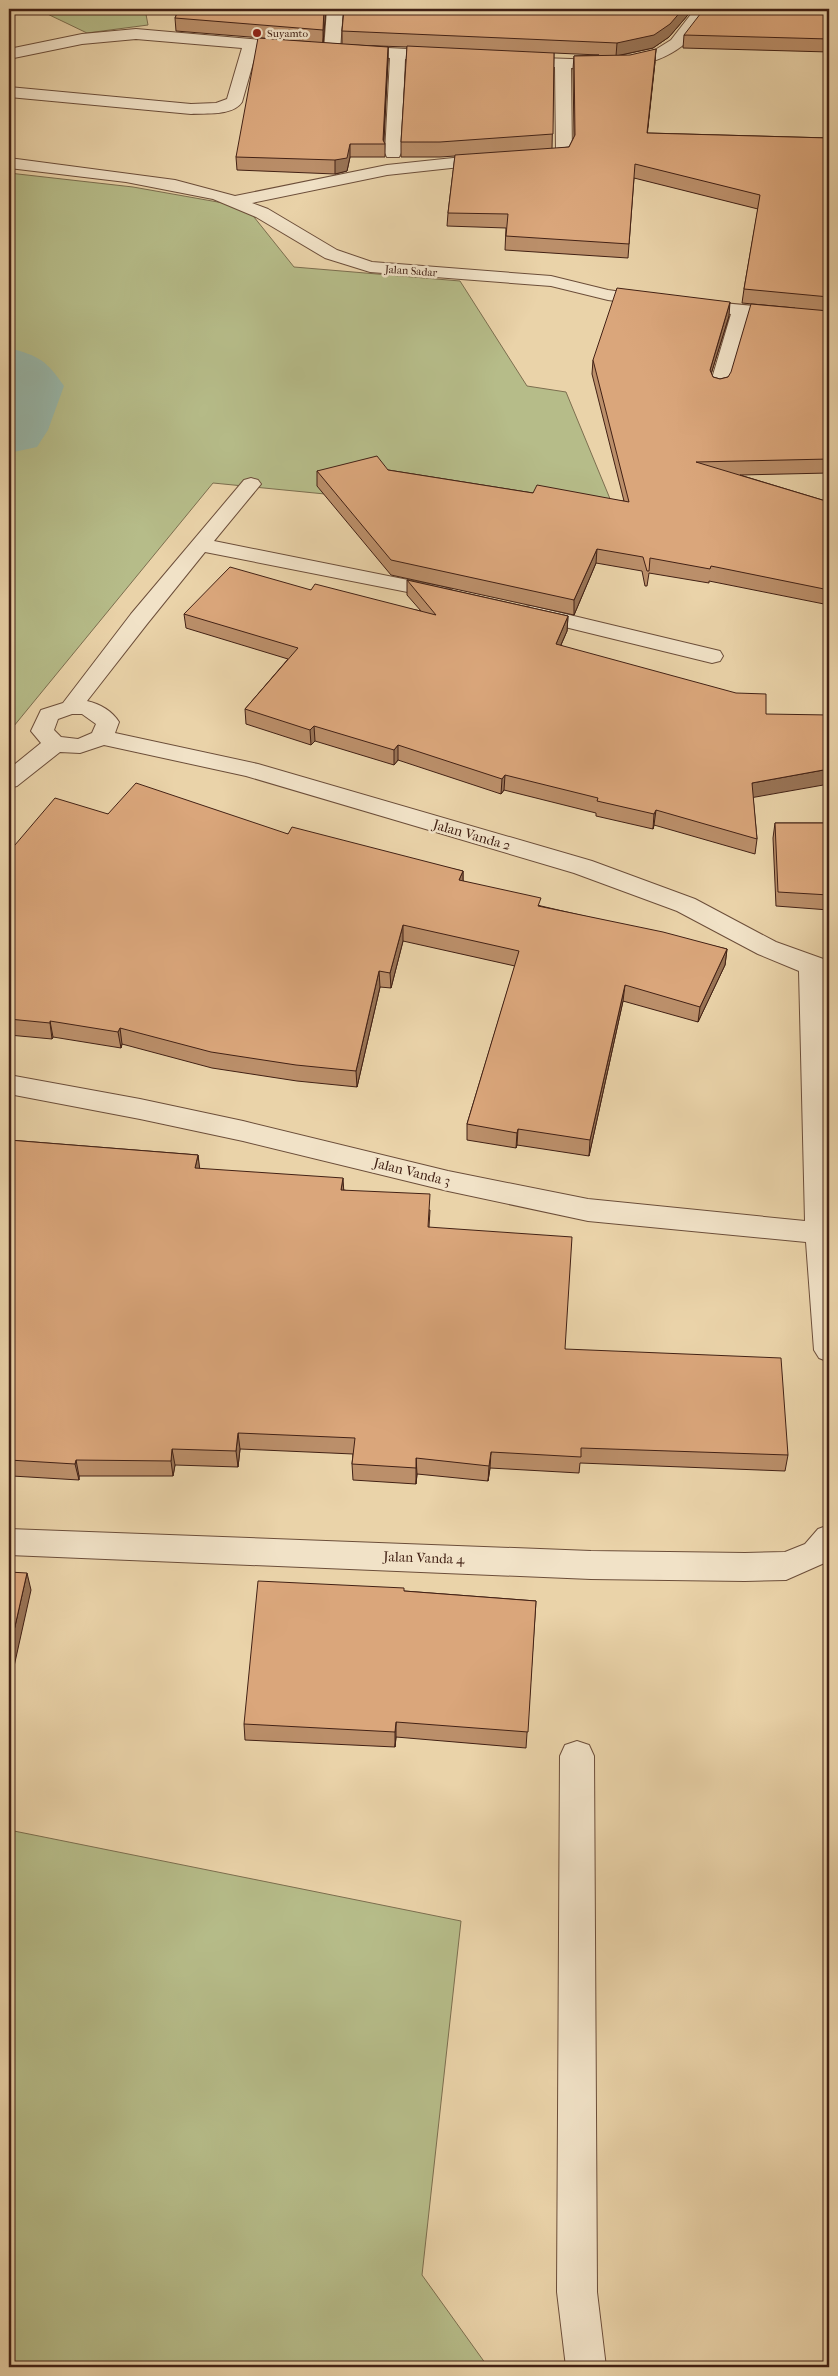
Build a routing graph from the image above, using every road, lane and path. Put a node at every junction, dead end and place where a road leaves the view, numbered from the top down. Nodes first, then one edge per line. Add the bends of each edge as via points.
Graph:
1 (335, 9) edge
2 (702, 9) edge
3 (251, 44) junction
4 (332, 50) junction
5 (398, 53) junction
6 (9, 54) edge
7 (460, 57) edge
8 (498, 59) edge
9 (563, 62) junction
10 (9, 92) edge
11 (393, 153) dead end
12 (9, 163) edge
13 (236, 201) junction
14 (741, 310) junction
15 (829, 318) edge
16 (719, 385) edge
17 (251, 484) dead end
18 (201, 545) junction
19 (462, 597) edge
20 (508, 607) edge
21 (712, 656) dead end
22 (70, 707) junction
23 (102, 737) junction
24 (55, 744) junction
25 (9, 781) edge
26 (820, 968) edge
27 (9, 1085) edge
28 (819, 1233) junction
29 (829, 1350) edge
30 (829, 1538) edge
31 (9, 1542) edge
32 (577, 1756) dead end
33 (586, 2367) edge

1 - 4 street
2 - 9 street via 678,42 654,55 616,63
3 - 4 street
3 - 6 street via 136,34 82,39
3 - 10 street via 234,102 218,108 191,109
4 - 5 street
5 - 7 street
5 - 11 street
8 - 9 street
9 - 13 street via 564,154 387,170
12 - 13 street, Jalan Sadar via 175,185
13 - 14 street, Jalan Sadar via 262,212 331,254 370,267 551,281 624,298
14 - 15 street, Jalan Sadar
14 - 16 street
17 - 18 street
18 - 19 street
18 - 22 street
20 - 21 street
22 - 23 street via 95,709 108,722
22 - 24 street via 49,715 42,731
23 - 24 street via 80,746
23 - 26 street, Jalan Vanda 2 via 250,769 583,867 686,905 768,948
24 - 25 street
26 - 28 street
27 - 28 street, Jalan Vanda 3 via 243,1131 448,1181 588,1210
28 - 29 street
30 - 31 street, Jalan Vanda 4 via 816,1554 786,1566 716,1567
32 - 33 street via 577,2292

